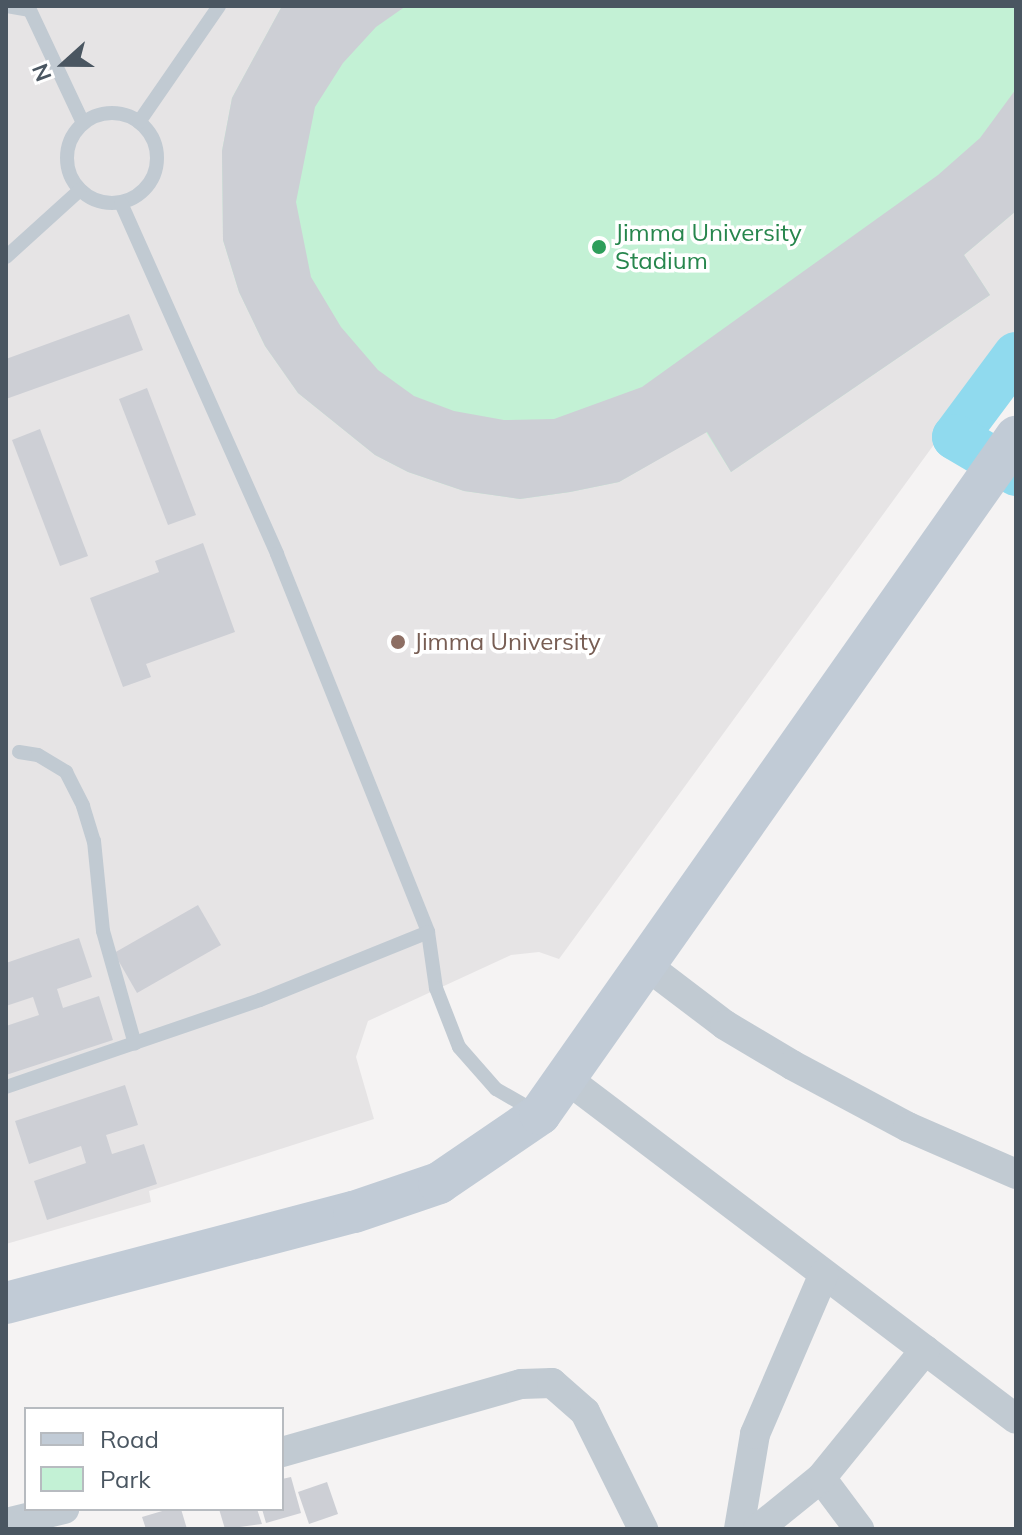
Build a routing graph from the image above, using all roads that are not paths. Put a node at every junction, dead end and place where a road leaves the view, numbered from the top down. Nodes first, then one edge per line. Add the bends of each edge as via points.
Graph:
1 (7, 6) edge
2 (219, 6) edge
3 (28, 8) edge
4 (139, 122) junction
5 (83, 123) junction
6 (80, 190) junction
7 (121, 203) junction
8 (6, 257) edge
9 (1016, 437) edge
10 (19, 752) dead end
11 (428, 932) junction
12 (646, 965) junction
13 (135, 1044) junction
14 (567, 1079) junction
15 (6, 1087) edge
16 (540, 1114) junction
17 (1016, 1174) edge
18 (824, 1274) junction
19 (6, 1303) edge
20 (925, 1350) junction
21 (1016, 1419) edge
22 (284, 1451) edge
23 (821, 1478) junction
24 (56, 1511) edge
25 (6, 1523) edge
26 (643, 1529) edge
27 (739, 1529) edge
28 (758, 1529) edge
29 (859, 1529) edge

1 - 3 lane
2 - 4 lane
3 - 5 lane
4 - 5 lane via 111,113
4 - 7 lane via 155,147 157,161 146,188
5 - 6 lane via 73,134 67,163
6 - 7 lane via 92,199
6 - 8 lane
7 - 11 lane via 277,554
9 - 12 street
10 - 13 lane via 38,755 66,772 83,806 94,841 103,931
11 - 13 lane
11 - 16 lane via 436,988 459,1047 496,1089
12 - 14 street
12 - 17 street via 725,1025 792,1065 908,1127
13 - 15 lane
14 - 16 street
14 - 18 street
16 - 19 street via 439,1183 354,1212
18 - 20 street
18 - 27 street via 755,1434
20 - 21 street
20 - 23 street
22 - 26 street via 521,1384 552,1383 585,1412
23 - 28 street
23 - 29 street
24 - 25 street

